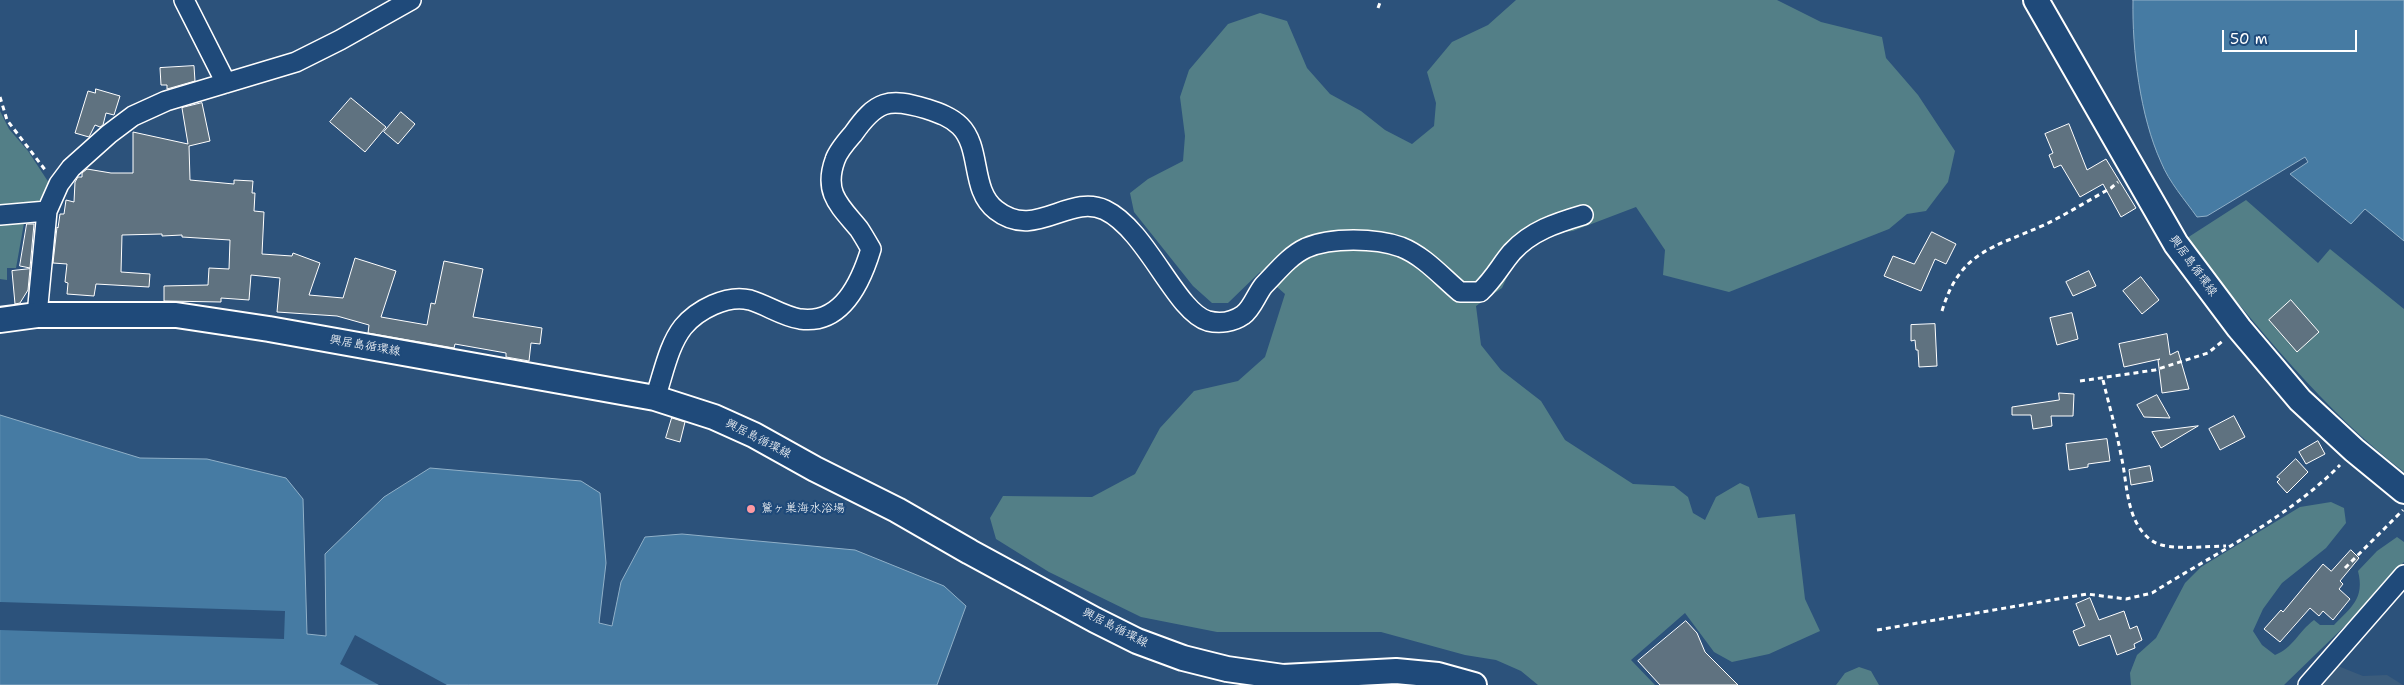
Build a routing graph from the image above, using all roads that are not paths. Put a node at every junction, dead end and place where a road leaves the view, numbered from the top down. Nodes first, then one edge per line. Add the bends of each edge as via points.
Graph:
1 (184, 0) edge
2 (411, 0) edge
3 (2036, 0) edge
4 (226, 83) junction
5 (47, 212) junction
6 (1583, 215) dead end
7 (0, 216) edge
8 (37, 315) junction
9 (0, 320) edge
10 (655, 398) junction
11 (2404, 491) edge
12 (2404, 575) edge
13 (1474, 685) edge
14 (2308, 685) edge

1 - 4 street
2 - 4 street via 296,62
3 - 11 main road, 興居島循環線 via 2176,244 2239,328 2300,400
4 - 5 street via 166,101 133,116 71,168 58,184
5 - 7 street
5 - 8 street
6 - 10 street via 1548,226 1525,240 1480,292 1460,292 1424,260 1401,247 1362,240 1335,241 1306,248 1285,262 1258,292 1244,314 1224,323 1206,320 1190,309 1122,220 1089,205 1032,222 1009,218 994,209 982,191 971,144 960,127 942,114 907,103 886,104 868,112 837,155 830,172 833,196 871,249 850,298 826,316 801,319 749,300 729,299 714,304 682,328
8 - 9 main road, 興居島循環線
8 - 10 main road, 興居島循環線 via 176,315
10 - 13 main road, 興居島循環線 via 714,417 754,435 1095,620 1137,641 1183,658 1283,677 1396,671 1438,675
12 - 14 street

